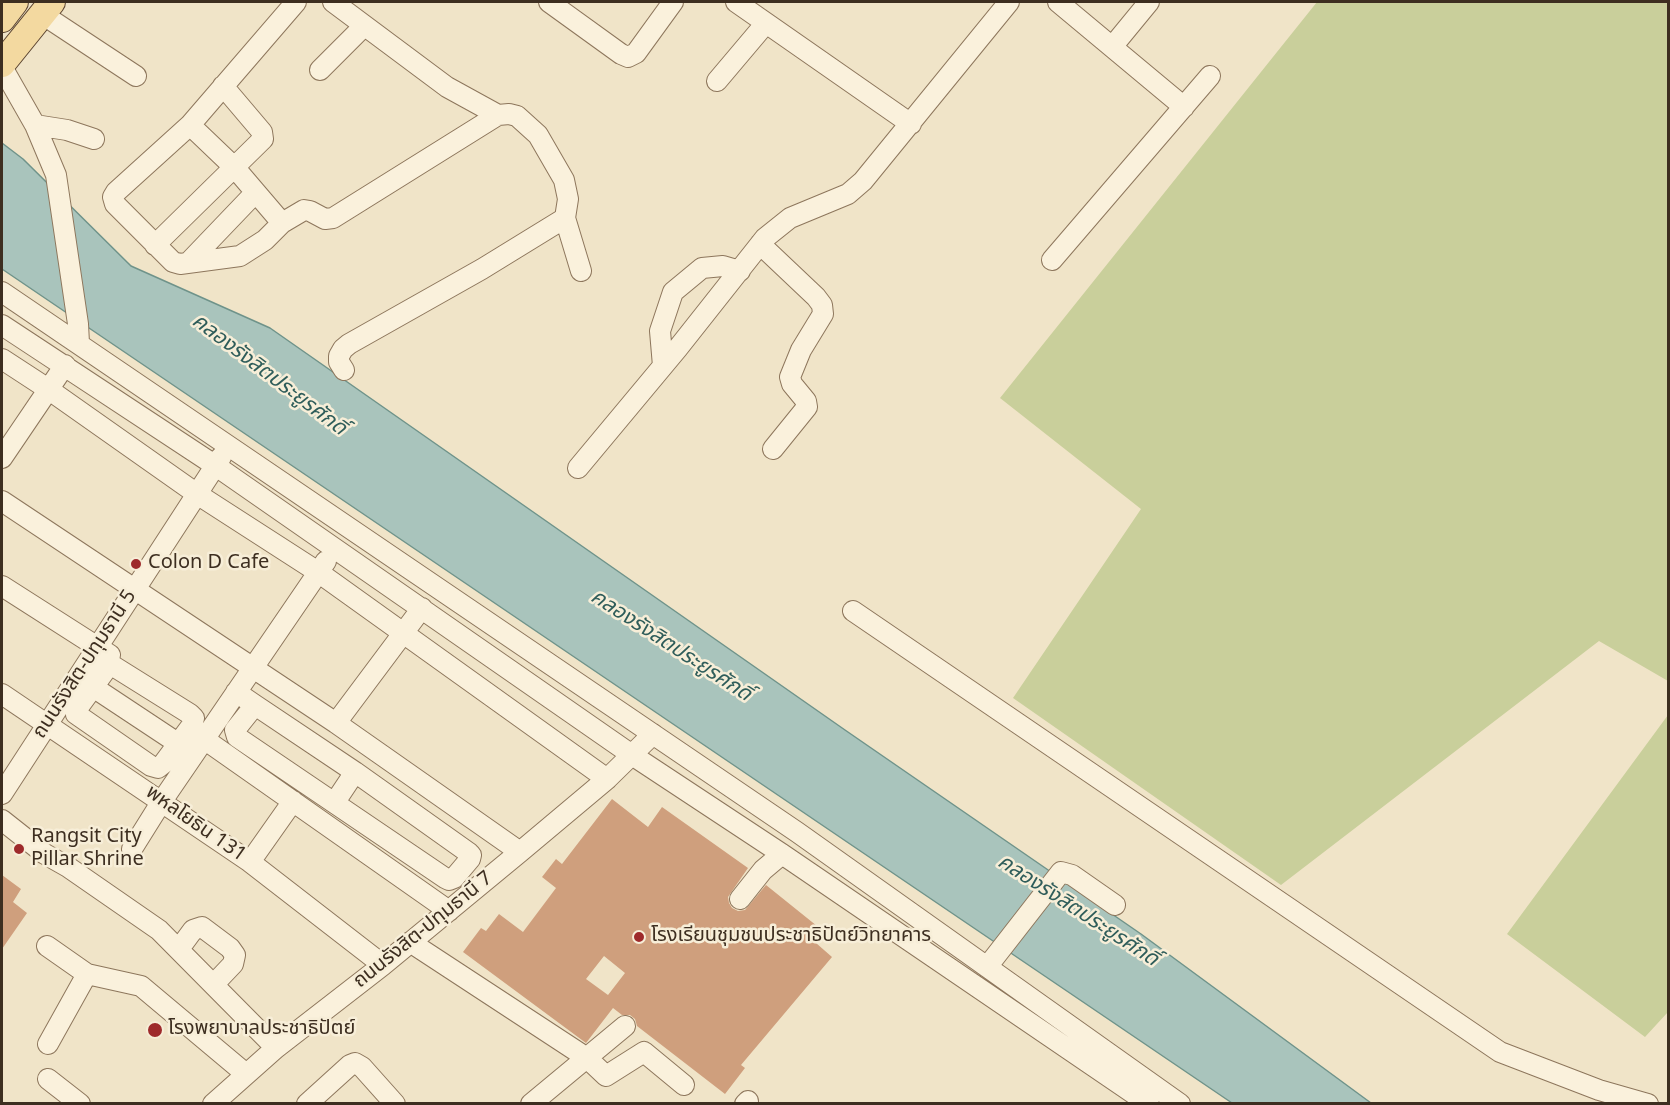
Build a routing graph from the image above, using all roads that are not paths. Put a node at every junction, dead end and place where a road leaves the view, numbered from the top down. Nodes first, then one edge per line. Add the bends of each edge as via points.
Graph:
1 (15, 2) edge
2 (296, 2) edge
3 (333, 2) edge
4 (549, 2) edge
5 (673, 2) edge
6 (736, 2) edge
7 (1009, 2) edge
8 (1058, 2) edge
9 (1149, 2) edge
10 (47, 8) edge
11 (2, 19) edge
12 (766, 23) junction
13 (364, 26) junction
14 (1112, 47) junction
15 (2, 66) edge
16 (320, 70) dead end
17 (136, 76) dead end
18 (1210, 76) dead end
19 (717, 81) dead end
20 (223, 86) junction
21 (1184, 107) junction
22 (498, 115) junction
23 (911, 124) junction
24 (35, 125) junction
25 (190, 125) junction
26 (94, 139) dead end
27 (235, 168) junction
28 (255, 193) junction
29 (565, 218) junction
30 (282, 223) junction
31 (760, 244) junction
32 (155, 245) junction
33 (1052, 260) dead end
34 (188, 263) junction
35 (581, 271) dead end
36 (740, 271) junction
37 (2, 292) edge
38 (2, 325) edge
39 (78, 334) junction
40 (2, 359) edge
41 (64, 365) junction
42 (663, 366) junction
43 (344, 370) dead end
44 (48, 389) junction
45 (229, 446) junction
46 (773, 448) dead end
47 (2, 458) edge
48 (216, 466) junction
49 (578, 468) dead end
50 (197, 495) junction
51 (2, 501) edge
52 (348, 526) junction
53 (335, 548) junction
54 (318, 572) junction
55 (2, 586) edge
56 (136, 589) junction
57 (422, 608) junction
58 (853, 611) dead end
59 (405, 633) junction
60 (101, 655) junction
61 (252, 669) junction
62 (93, 687) junction
63 (236, 692) junction
64 (2, 694) edge
65 (255, 705) junction
66 (218, 719) junction
67 (336, 723) junction
68 (48, 725) junction
69 (653, 734) junction
70 (204, 739) junction
71 (179, 744) junction
72 (632, 755) junction
73 (355, 772) junction
74 (607, 779) junction
75 (2, 794) edge
76 (162, 801) junction
77 (293, 801) junction
78 (335, 802) junction
79 (2, 820) edge
80 (132, 849) dead end
81 (520, 852) junction
82 (782, 854) junction
83 (250, 862) junction
84 (740, 899) dead end
85 (1115, 905) dead end
86 (448, 911) junction
87 (410, 942) junction
88 (47, 946) dead end
89 (179, 949) junction
90 (992, 962) junction
91 (383, 965) junction
92 (87, 974) junction
93 (214, 984) junction
94 (626, 1026) dead end
95 (48, 1044) dead end
96 (276, 1048) junction
97 (587, 1058) junction
98 (246, 1074) junction
99 (48, 1079) dead end
100 (684, 1085) dead end
101 (1164, 1101) edge
102 (80, 1104) edge
103 (213, 1104) edge
104 (307, 1104) edge
105 (395, 1104) edge
106 (531, 1104) edge
107 (1648, 1104) edge

1 - 11 main road
2 - 20 street
3 - 13 street
4 - 5 street via 628,57 636,53
6 - 12 street
7 - 23 street
8 - 14 street
9 - 14 street
10 - 15 main road
10 - 17 street
12 - 19 street
12 - 23 street
13 - 16 street
13 - 22 street via 447,87
14 - 21 street
15 - 24 street
18 - 21 street
20 - 25 street
20 - 27 street via 263,136
21 - 33 street
22 - 29 street via 517,116 538,135 564,180 568,199
22 - 30 street via 333,218 304,210
23 - 31 street via 863,182 848,194 790,218
24 - 26 street
24 - 39 street via 56,175
25 - 27 street
25 - 32 street via 113,197 114,204
27 - 28 street
27 - 32 street
28 - 30 street
28 - 34 street
29 - 35 street
29 - 43 street via 349,344 339,356
30 - 34 street via 253,250 240,256
31 - 36 street
31 - 46 street via 816,297 823,314 789,378 807,407
32 - 34 street via 172,262
36 - 42 street
36 - 42 street via 702,268 673,292 660,331
37 - 39 street
38 - 41 street
39 - 45 street
40 - 44 street
41 - 44 street
41 - 48 street
42 - 49 street
44 - 47 street
44 - 50 street
45 - 48 street, ถนนรังสิต-ปทุมธานี 5
45 - 52 street
48 - 50 street, ถนนรังสิต-ปทุมธานี 5
48 - 53 street
50 - 54 street
50 - 56 street, ถนนรังสิต-ปทุมธานี 5
51 - 56 street
52 - 53 street
52 - 69 street
53 - 54 street
53 - 57 street
54 - 59 street
54 - 61 street
55 - 60 street
56 - 60 street, ถนนรังสิต-ปทุมธานี 5
56 - 61 street
57 - 59 street
57 - 72 street
58 - 107 street via 1500,1052 1599,1090
59 - 67 street
59 - 74 street
60 - 62 street
60 - 66 street
60 - 68 street, ถนนรังสิต-ปทุมธานี 5
60 - 71 street via 194,718
61 - 63 street
61 - 67 street
62 - 71 street
62 - 71 street via 76,714 151,766 158,768 164,764
63 - 65 street
63 - 66 street
64 - 68 street, พหลโยธิน 131
65 - 73 street
65 - 78 street via 235,730 237,737
66 - 70 street
67 - 81 street
68 - 75 street, ถนนรังสิต-ปทุมธานี 5
68 - 76 street, พหลโยธิน 131
69 - 72 street, ถนนรังสิต-ปทุมธานี 7
69 - 90 street
70 - 76 street
70 - 77 street
72 - 74 street, ถนนรังสิต-ปทุมธานี 7
72 - 82 street
73 - 78 street
73 - 78 street via 469,853 470,859 449,880
74 - 81 street, ถนนรังสิต-ปทุมธานี 7
76 - 80 street
76 - 83 street, พหลโยธิน 131
77 - 83 street
77 - 86 street
79 - 89 street via 45,854 159,930
81 - 86 street, ถนนรังสิต-ปทุมธานี 7
82 - 84 street
82 - 101 street
83 - 91 street, พหลโยธิน 131
85 - 90 street via 1061,872
86 - 87 street, ถนนรังสิต-ปทุมธานี 7
87 - 91 street, ถนนรังสิต-ปทุมธานี 7
87 - 97 street
88 - 92 street
89 - 93 street
89 - 93 street via 194,930 202,927 230,948 235,955 233,964
90 - 101 street
91 - 96 street, ถนนรังสิต-ปทุมธานี 7
92 - 95 street
92 - 98 street via 141,986
93 - 96 street
94 - 97 street
96 - 98 street, ถนนรังสิต-ปทุมธานี 7
97 - 100 street via 606,1076 644,1052
97 - 106 street
98 - 103 street, ถนนรังสิต-ปทุมธานี 7
99 - 102 street
104 - 105 street via 356,1063

